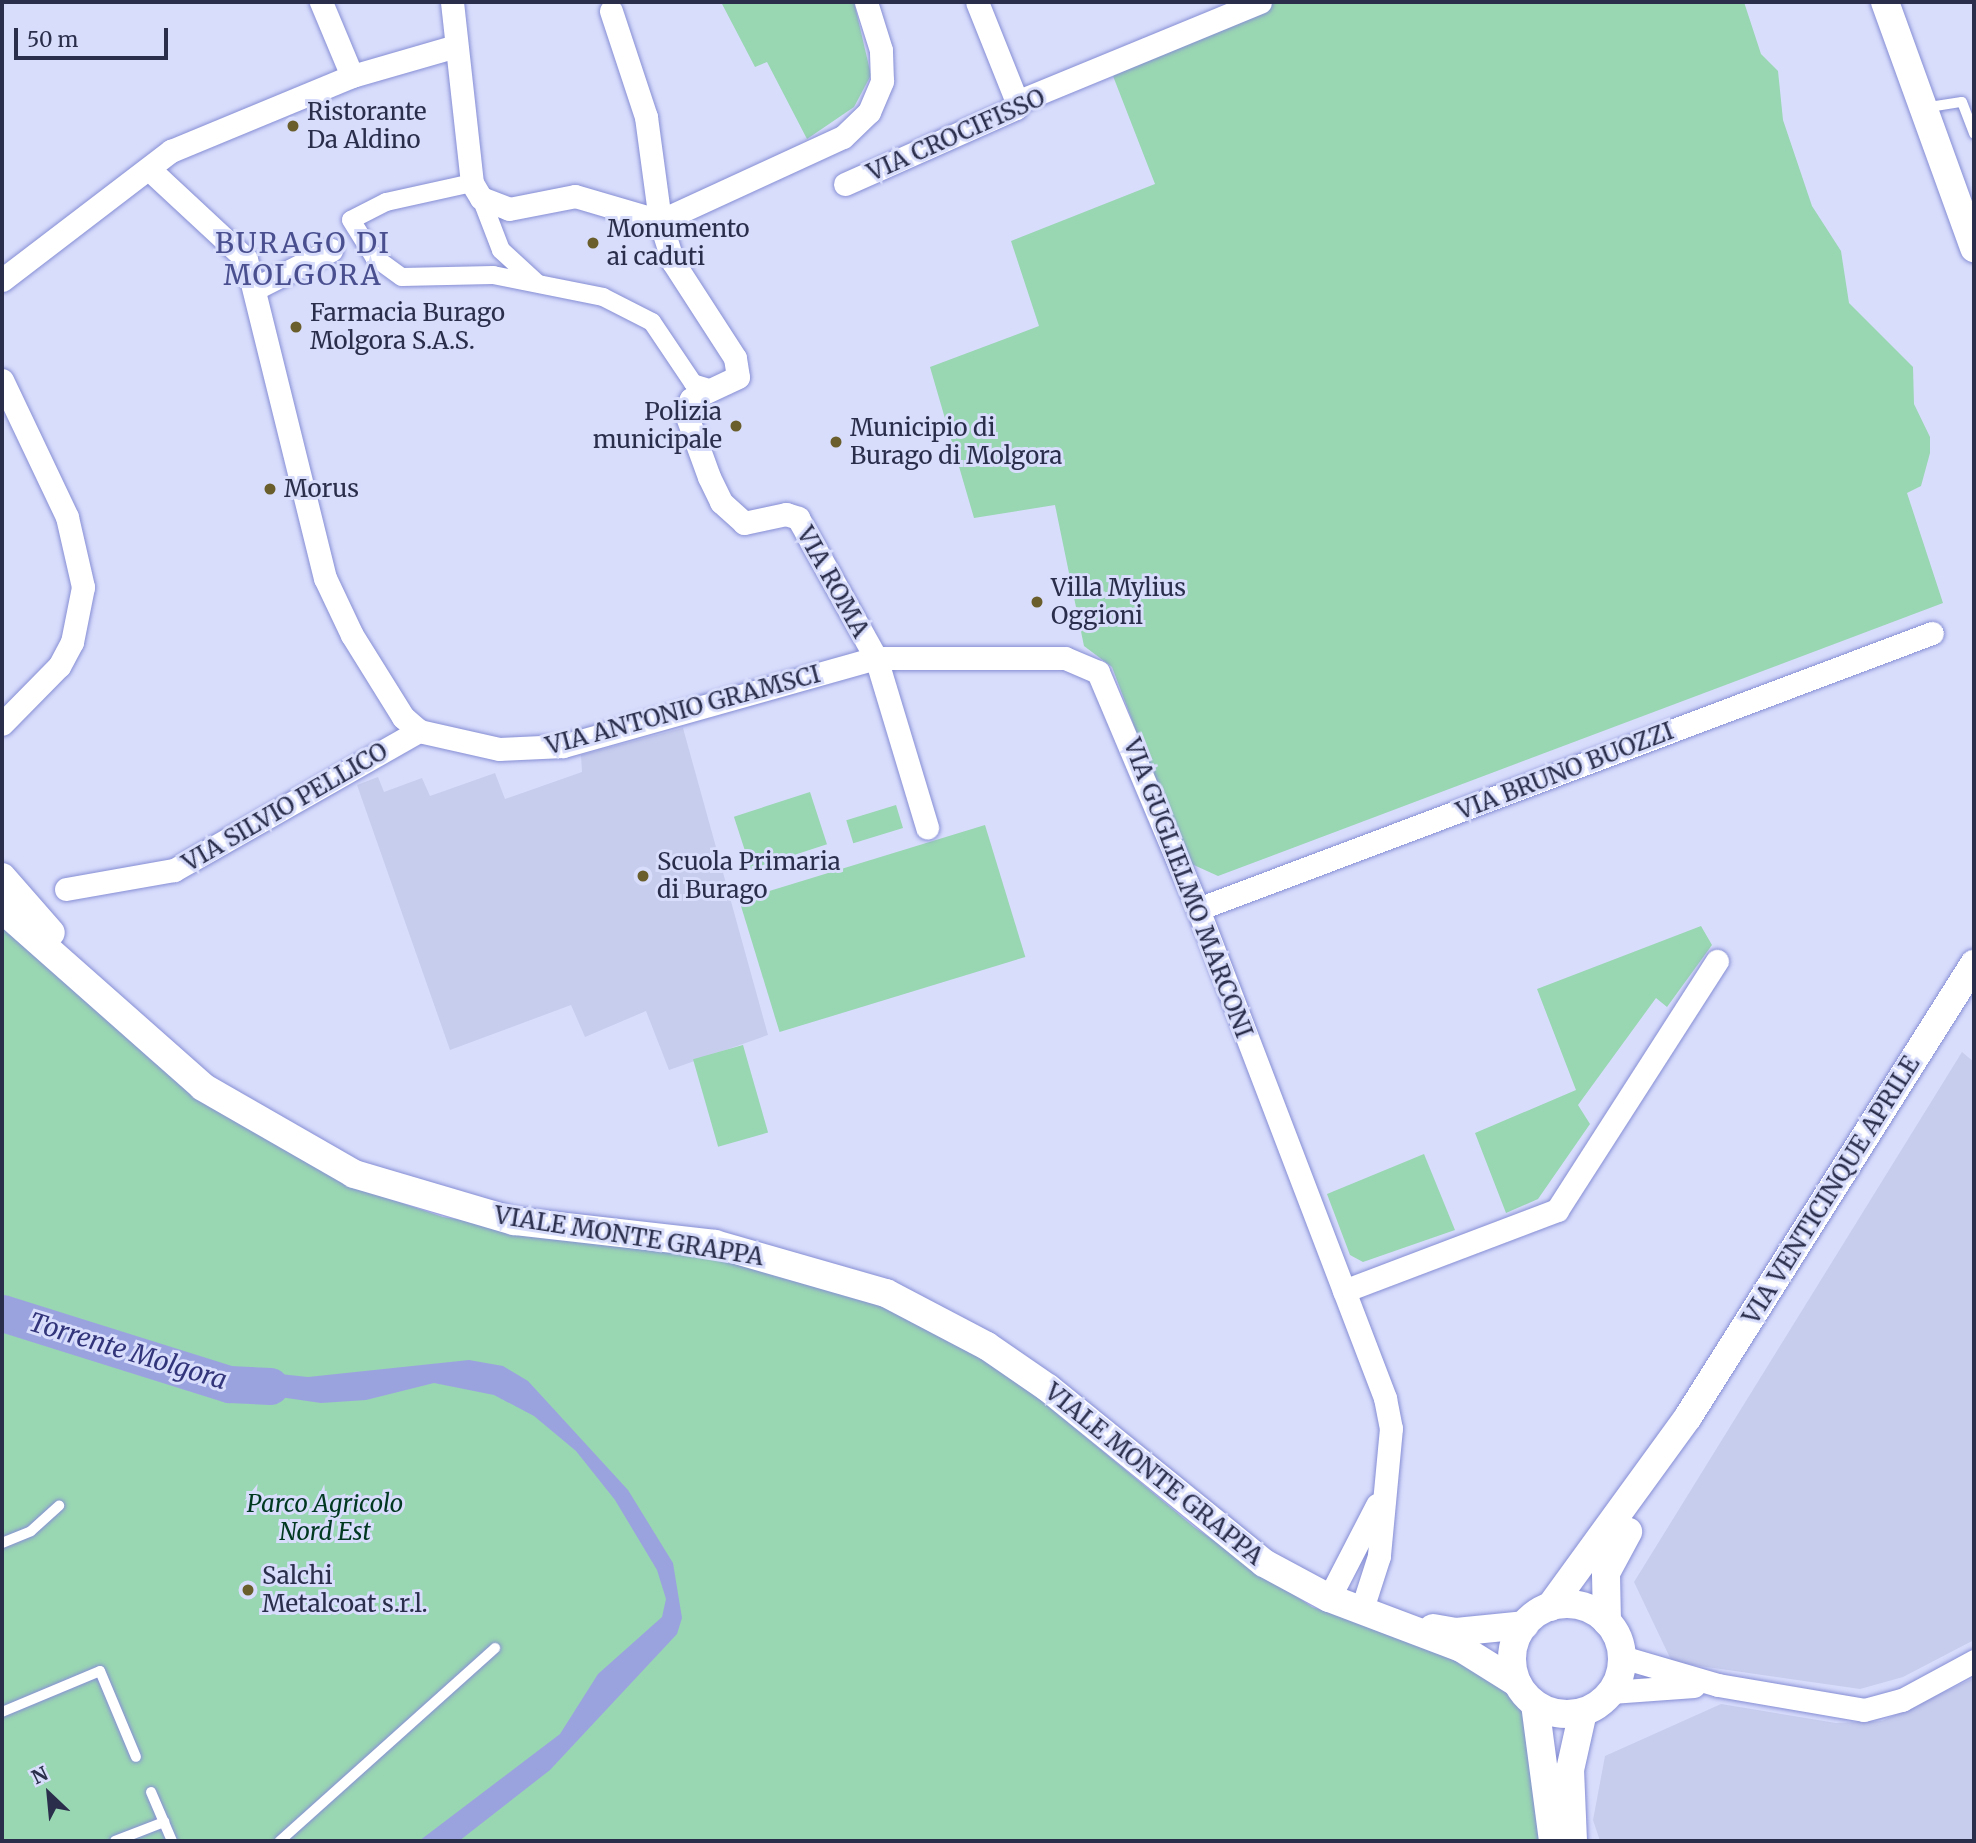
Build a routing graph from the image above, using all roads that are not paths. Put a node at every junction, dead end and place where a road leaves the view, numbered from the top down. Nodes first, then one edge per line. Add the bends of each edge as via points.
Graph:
1 (321, 2) edge
2 (452, 2) edge
3 (866, 2) edge
4 (977, 2) edge
5 (1260, 2) edge
6 (1885, 2) edge
7 (611, 11) dead end
8 (456, 46) junction
9 (352, 76) junction
10 (1017, 102) junction
11 (1923, 108) junction
12 (1974, 134) edge
13 (149, 169) junction
14 (845, 184) dead end
15 (477, 190) junction
16 (660, 221) junction
17 (360, 238) junction
18 (1974, 248) edge
19 (331, 250) joint
20 (2, 280) edge
21 (538, 284) junction
22 (258, 286) junction
23 (2, 380) edge
24 (716, 390) junction
25 (1932, 633) dead end
26 (876, 659) junction
27 (2, 724) edge
28 (419, 730) junction
29 (927, 827) dead end
30 (2, 877) edge
31 (66, 889) dead end
32 (2, 909) edge
33 (1198, 909) junction
34 (1717, 961) dead end
35 (1974, 964) edge
36 (103, 994) junction
37 (1344, 1291) junction
38 (1688, 1417) junction
39 (1385, 1486) junction
40 (60, 1506) dead end
41 (2, 1543) edge
42 (1329, 1598) junction
43 (1550, 1607) junction
44 (1362, 1609) junction
45 (1607, 1622) junction
46 (1409, 1624) junction
47 (1525, 1625) junction
48 (495, 1648) dead end
49 (1622, 1657) junction
50 (1974, 1661) edge
51 (1517, 1683) junction
52 (1718, 1685) junction
53 (1611, 1692) junction
54 (1535, 1704) junction
55 (2, 1712) edge
56 (1583, 1712) junction
57 (136, 1756) dead end
58 (151, 1792) dead end
59 (164, 1822) junction
60 (115, 1841) edge
61 (172, 1841) edge
62 (280, 1841) edge
63 (1553, 1841) edge
64 (1573, 1841) edge

1 - 9 street
2 - 8 street
3 - 16 street via 881,50 882,81 869,113 843,137
4 - 10 street
5 - 10 street, VIA CROCIFISSO
6 - 11 street
7 - 16 street via 646,117
8 - 9 street
8 - 15 street
9 - 13 street via 171,151
10 - 14 street, VIA CROCIFISSO via 1016,108
11 - 12 lane via 1962,102
11 - 18 street
13 - 20 street
13 - 22 street via 236,245
15 - 16 street via 509,209 575,196
15 - 17 street via 386,202 351,220
15 - 21 street via 501,250
16 - 24 street via 673,262 735,358 738,377
17 - 19 street
17 - 21 street via 402,277 493,275
19 - 22 street
21 - 24 street via 603,297 652,322 693,383
22 - 28 street via 325,579 352,635 403,718
23 - 27 street via 67,517 83,587 72,642 59,666
24 - 26 street, VIA ROMA via 691,399 685,411 721,502 744,523 786,514 798,518
25 - 33 street, VIA BRUNO BUOZZI
26 - 28 street, VIA ANTONIO GRAMSCI via 563,746 499,749
26 - 29 street
26 - 33 street, VIA GUGLIELMO MARCONI via 1065,658 1098,672
28 - 31 street, VIA SILVIO PELLICO via 174,870
30 - 36 street
32 - 36 street
33 - 37 street, VIA GUGLIELMO MARCONI
34 - 37 street via 1557,1210
35 - 38 street, VIA VENTICINQUE APRILE
36 - 42 street, VIALE MONTE GRAPPA via 203,1087 366,1179 514,1220 715,1244 886,1293 987,1346 1048,1388 1249,1553
37 - 39 street, VIA GUGLIELMO MARCONI via 1385,1398 1391,1428
38 - 43 street, VIA VENTICINQUE APRILE
38 - 45 street, VIA VENTICINQUE APRILE via 1606,1573
39 - 42 street, VIA GUGLIELMO MARCONI
39 - 44 street, VIA GUGLIELMO MARCONI via 1379,1556
40 - 41 lane via 31,1531
42 - 44 street, VIALE MONTE GRAPPA
43 - 45 street via 1581,1606
43 - 47 street
44 - 46 street, VIALE MONTE GRAPPA
45 - 49 street
46 - 47 street, VIALE MONTE GRAPPA via 1455,1632
46 - 51 street, VIALE MONTE GRAPPA
47 - 51 street via 1513,1653
48 - 62 lane
49 - 52 street
49 - 53 street
50 - 52 street via 1879,1709
51 - 54 street
52 - 53 street
53 - 56 street
54 - 56 street via 1558,1714
54 - 63 street
55 - 57 lane via 100,1671
56 - 64 street via 1570,1770
58 - 59 lane
59 - 60 lane
59 - 61 lane

